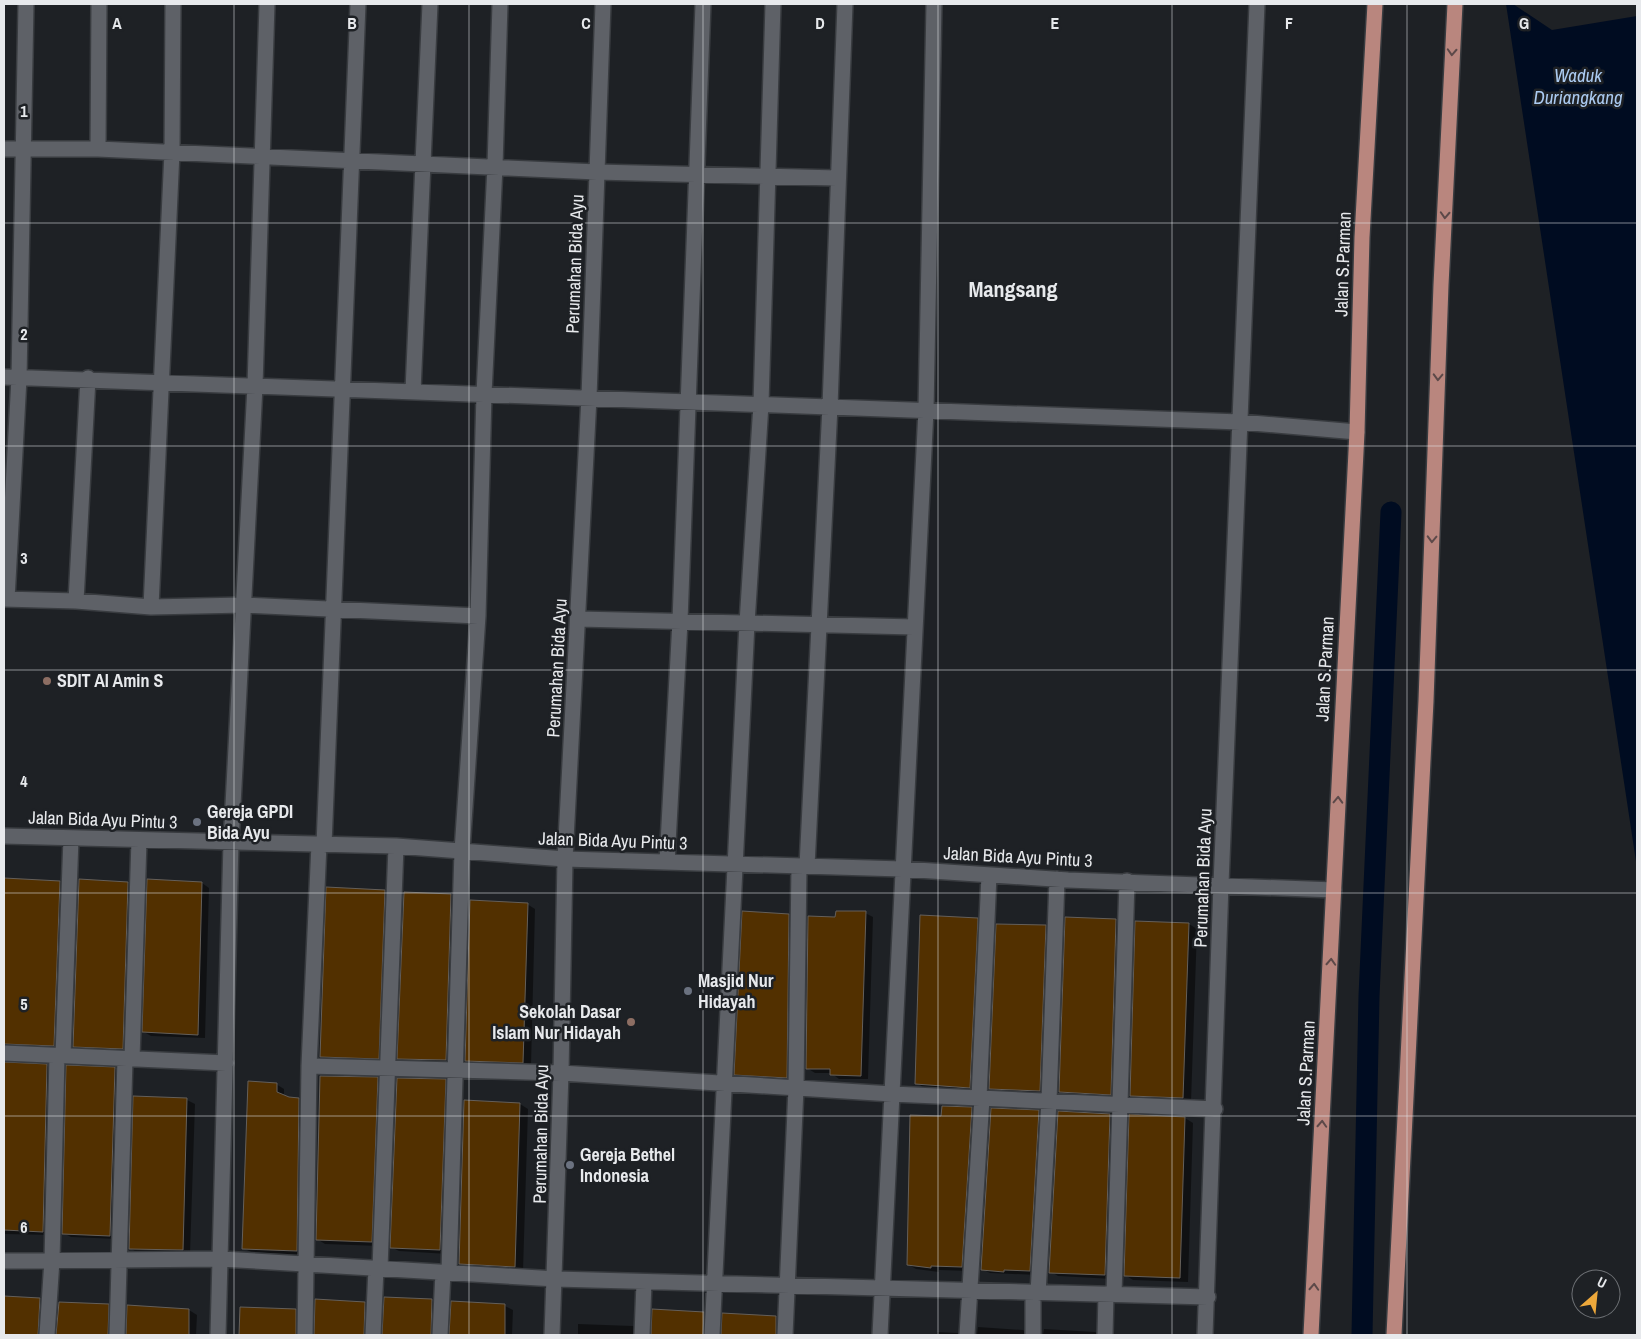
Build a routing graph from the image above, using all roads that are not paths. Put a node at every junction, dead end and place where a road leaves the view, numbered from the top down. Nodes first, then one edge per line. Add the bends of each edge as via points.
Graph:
1 (26, 4) edge
2 (99, 4) edge
3 (173, 4) edge
4 (267, 4) edge
5 (358, 4) edge
6 (430, 4) edge
7 (500, 4) edge
8 (603, 4) edge
9 (703, 4) edge
10 (773, 4) edge
11 (845, 4) edge
12 (934, 4) edge
13 (1257, 4) edge
14 (1375, 4) edge
15 (1455, 4) edge
16 (4, 149) edge
17 (24, 149) junction
18 (98, 149) junction
19 (172, 152) junction
20 (262, 155) junction
21 (352, 159) junction
22 (423, 163) junction
23 (495, 166) junction
24 (598, 172) junction
25 (696, 174) junction
26 (768, 176) junction
27 (837, 178) junction
28 (4, 376) edge
29 (19, 378) junction
30 (88, 378) junction
31 (162, 382) junction
32 (255, 386) junction
33 (343, 389) junction
34 (413, 391) junction
35 (484, 394) junction
36 (590, 397) junction
37 (688, 401) junction
38 (761, 404) junction
39 (830, 406) junction
40 (926, 410) junction
41 (1240, 422) junction
42 (1356, 432) junction
43 (6, 599) edge
44 (76, 601) junction
45 (244, 605) junction
46 (151, 607) junction
47 (334, 610) junction
48 (478, 616) junction
49 (579, 619) junction
50 (680, 621) junction
51 (747, 623) junction
52 (818, 625) junction
53 (914, 627) junction
54 (4, 836) edge
55 (71, 838) junction
56 (139, 840) junction
57 (231, 843) junction
58 (321, 844) junction
59 (396, 846) junction
60 (462, 851) junction
61 (565, 859) junction
62 (667, 862) junction
63 (737, 864) junction
64 (803, 866) junction
65 (902, 869) junction
66 (989, 875) junction
67 (1057, 879) junction
68 (1127, 881) junction
69 (1221, 884) junction
70 (1334, 890) junction
71 (4, 1054) edge
72 (60, 1056) junction
73 (129, 1059) junction
74 (226, 1063) junction
75 (309, 1066) junction
76 (386, 1067) junction
77 (457, 1069) junction
78 (561, 1073) junction
79 (724, 1083) junction
80 (796, 1088) junction
81 (892, 1094) junction
82 (980, 1098) junction
83 (1049, 1101) junction
84 (1120, 1105) junction
85 (1215, 1109) junction
86 (221, 1259) junction
87 (52, 1260) junction
88 (121, 1260) junction
89 (4, 1261) edge
90 (307, 1264) junction
91 (378, 1268) junction
92 (446, 1272) junction
93 (556, 1279) junction
94 (644, 1282) junction
95 (714, 1284) junction
96 (787, 1286) junction
97 (883, 1289) junction
98 (968, 1291) junction
99 (1035, 1293) junction
100 (1110, 1294) junction
101 (1208, 1297) junction
102 (47, 1335) edge
103 (117, 1335) edge
104 (218, 1335) edge
105 (305, 1335) edge
106 (373, 1335) edge
107 (440, 1335) edge
108 (552, 1335) edge
109 (642, 1335) edge
110 (712, 1335) edge
111 (785, 1335) edge
112 (880, 1335) edge
113 (967, 1335) edge
114 (1033, 1335) edge
115 (1105, 1335) edge
116 (1205, 1335) edge
117 (1312, 1335) edge
118 (1394, 1335) edge

1 - 17 street
2 - 18 street
3 - 19 street
4 - 20 street
5 - 21 street
6 - 22 street
7 - 23 street
8 - 24 street, Perumahan Bida Ayu
9 - 25 street
10 - 26 street
11 - 27 street
12 - 40 street
13 - 41 street, Perumahan Bida Ayu
14 - 42 main road, Jalan S.Parman via 1362,236
15 -> 118 main road via 1426,702
16 - 17 street
17 - 18 street
17 - 29 street
18 - 19 street
19 - 20 street
19 - 31 street
20 - 21 street
20 - 32 street
21 - 22 street
21 - 33 street
22 - 23 street
22 - 34 street
23 - 24 street
23 - 35 street
24 - 25 street
24 - 36 street, Perumahan Bida Ayu
25 - 26 street
25 - 37 street
26 - 27 street
26 - 38 street
27 - 39 street
28 - 29 street
29 - 30 street
29 - 43 street
30 - 31 street
30 - 44 street
31 - 32 street
31 - 46 street
32 - 33 street
32 - 45 street
33 - 34 street
33 - 47 street
34 - 35 street
35 - 36 street
35 - 48 street
36 - 37 street
36 - 49 street, Perumahan Bida Ayu
37 - 38 street
37 - 50 street
38 - 39 street
38 - 51 street
39 - 40 street
39 - 52 street
40 - 41 street
40 - 53 street
41 - 42 street
41 - 69 street, Perumahan Bida Ayu
70 -> 42 main road, Jalan S.Parman
43 - 44 street
44 - 46 street
45 - 46 street
45 - 47 street
45 - 57 street
47 - 48 street
47 - 58 street
48 - 60 street
49 - 50 street
49 - 61 street, Perumahan Bida Ayu
50 - 51 street
50 - 62 street
51 - 52 street
51 - 63 street
52 - 53 street
52 - 64 street
53 - 65 street
54 - 55 street, Jalan Bida Ayu Pintu 3
55 - 56 street, Jalan Bida Ayu Pintu 3
55 - 72 street
56 - 57 street, Jalan Bida Ayu Pintu 3
56 - 73 street
57 - 58 street, Jalan Bida Ayu Pintu 3
57 - 74 street
58 - 59 street, Jalan Bida Ayu Pintu 3
58 - 75 street
59 - 60 street, Jalan Bida Ayu Pintu 3
59 - 76 street
60 - 61 street, Jalan Bida Ayu Pintu 3
60 - 77 street
61 - 62 street, Jalan Bida Ayu Pintu 3
61 - 78 street, Perumahan Bida Ayu
62 - 63 street, Jalan Bida Ayu Pintu 3
63 - 64 street, Jalan Bida Ayu Pintu 3
63 - 79 street
64 - 65 street, Jalan Bida Ayu Pintu 3
64 - 80 street
65 - 66 street, Jalan Bida Ayu Pintu 3
65 - 81 street
66 - 67 street, Jalan Bida Ayu Pintu 3
66 - 82 street
67 - 68 street, Jalan Bida Ayu Pintu 3
67 - 83 street
68 - 69 street, Jalan Bida Ayu Pintu 3
68 - 84 street
69 - 70 street, Jalan Bida Ayu Pintu 3
69 - 85 street, Perumahan Bida Ayu
117 -> 70 main road, Jalan S.Parman
71 - 72 street
72 - 73 street
72 - 87 street
73 - 74 street
73 - 88 street
74 - 86 street
75 - 76 street
75 - 90 street
76 - 77 street
76 - 91 street
77 - 78 street
77 - 92 street
78 - 79 street
78 - 93 street, Perumahan Bida Ayu
79 - 80 street
79 - 95 street
80 - 81 street
80 - 96 street
81 - 82 street
81 - 97 street
82 - 83 street
82 - 98 street
83 - 84 street
83 - 99 street
84 - 85 street
84 - 100 street
85 - 101 street, Perumahan Bida Ayu
86 - 88 street
86 - 90 street
86 - 104 street
87 - 88 street
87 - 89 street
87 - 102 street
88 - 103 street
90 - 91 street
90 - 105 street
91 - 92 street
91 - 106 street
92 - 93 street
92 - 107 street
93 - 94 street
93 - 108 street, Perumahan Bida Ayu
94 - 95 street
94 - 109 street
95 - 96 street
95 - 110 street
96 - 97 street
96 - 111 street
97 - 98 street
97 - 112 street
98 - 99 street
98 - 113 street
99 - 100 street
99 - 114 street
100 - 101 street
100 - 115 street
101 - 116 street, Perumahan Bida Ayu

